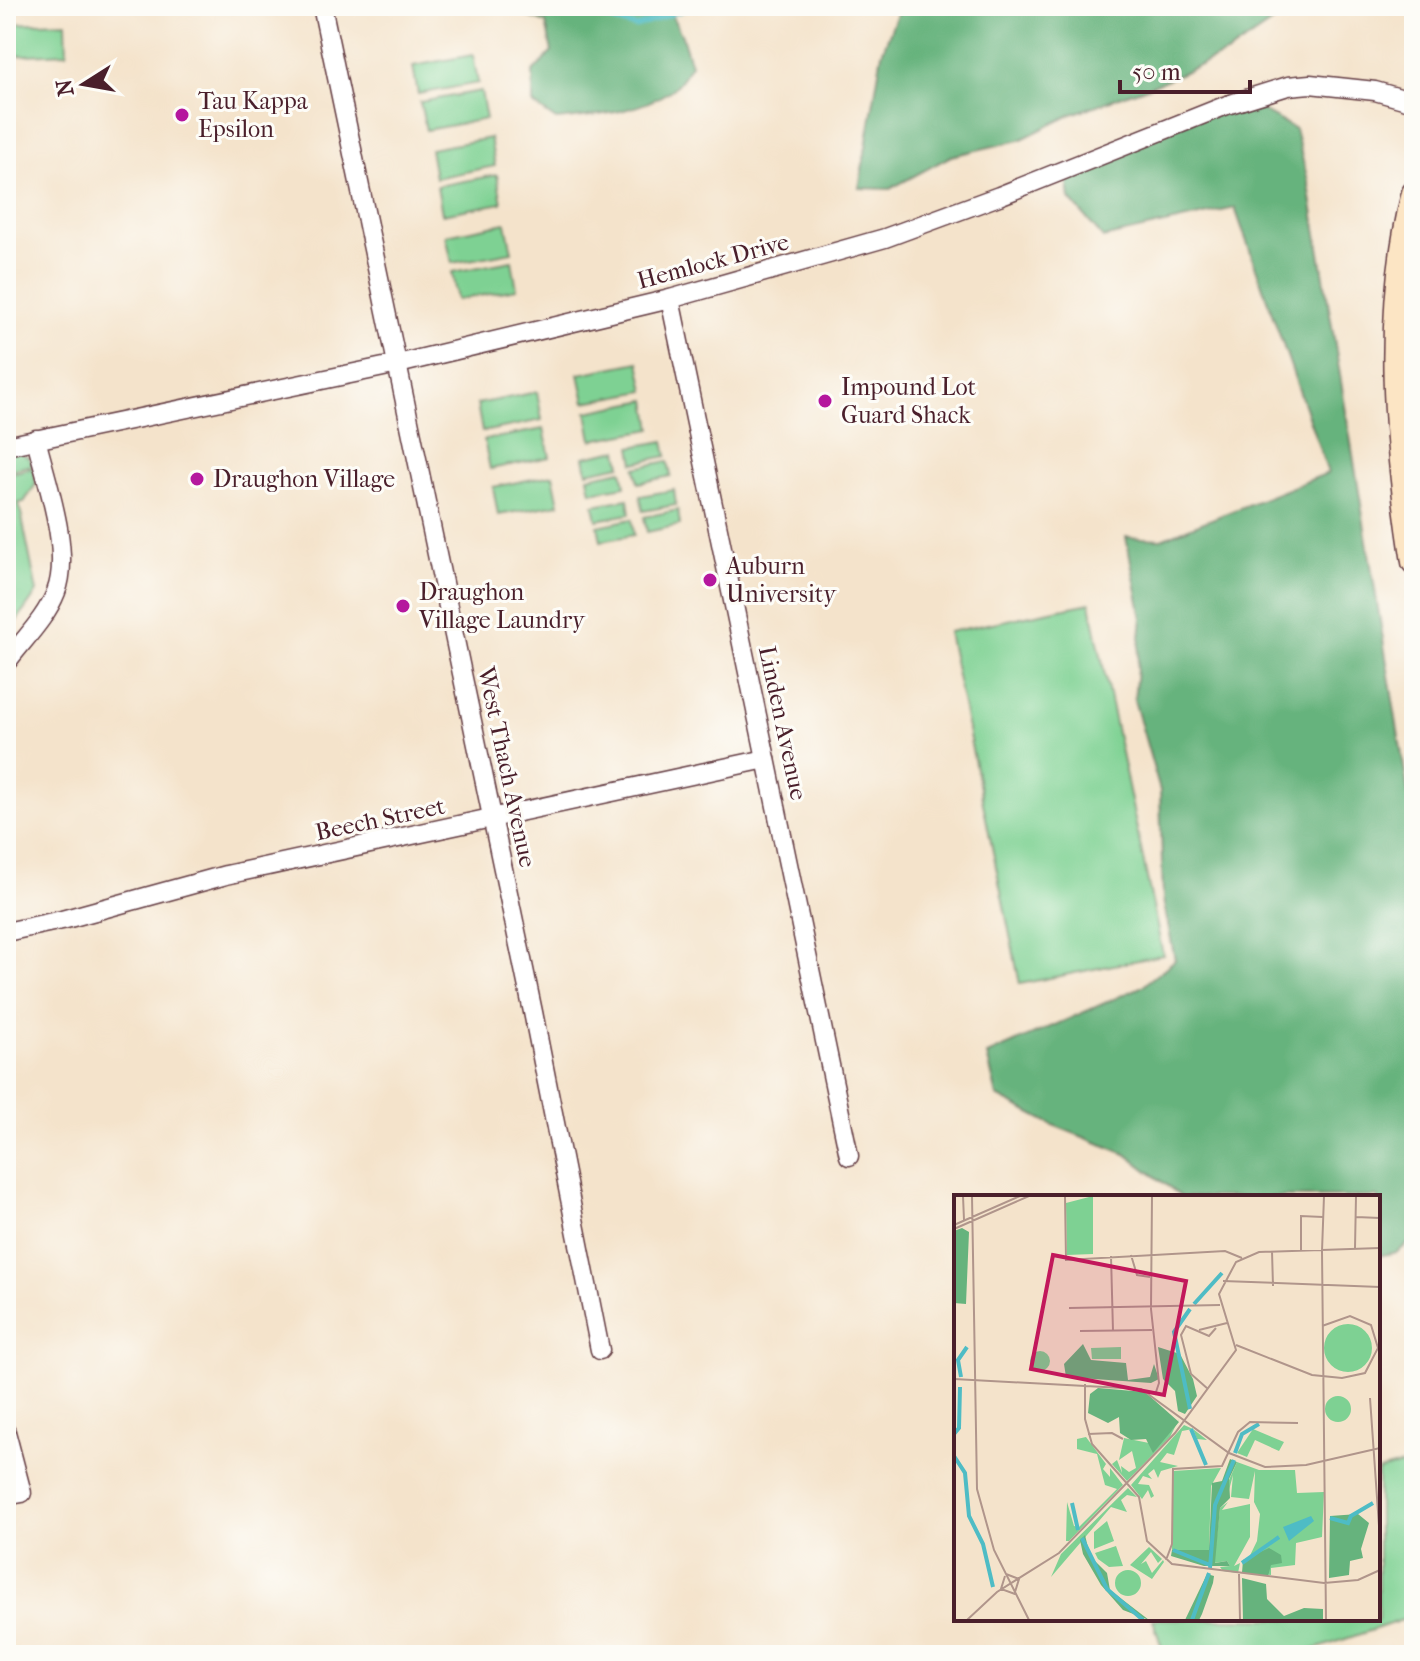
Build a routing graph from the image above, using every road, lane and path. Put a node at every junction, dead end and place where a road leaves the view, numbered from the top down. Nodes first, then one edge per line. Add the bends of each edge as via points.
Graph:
1 (322, 6) edge
2 (1414, 102) edge
3 (1414, 193) edge
4 (670, 299) junction
5 (398, 364) junction
6 (36, 439) junction
7 (6, 446) edge
8 (1414, 562) edge
9 (6, 663) edge
10 (766, 759) junction
11 (493, 819) junction
12 (6, 932) edge
13 (849, 1156) dead end
14 (600, 1350) dead end
15 (6, 1432) edge
16 (14, 1494) edge

1 - 5 street, West Thach Avenue
2 - 4 street, Hemlock Drive via 1375,91 1288,86 885,238
3 - 8 street via 1394,350 1403,490
4 - 5 street, Hemlock Drive
4 - 10 street, Linden Avenue
5 - 6 street, Hemlock Drive
5 - 11 street, West Thach Avenue
6 - 7 street, Hemlock Drive
6 - 9 street via 62,569 48,608
10 - 11 street, Beech Street
10 - 13 street, Linden Avenue
11 - 12 street, Beech Street via 226,875
11 - 14 street, West Thach Avenue
15 - 16 street

